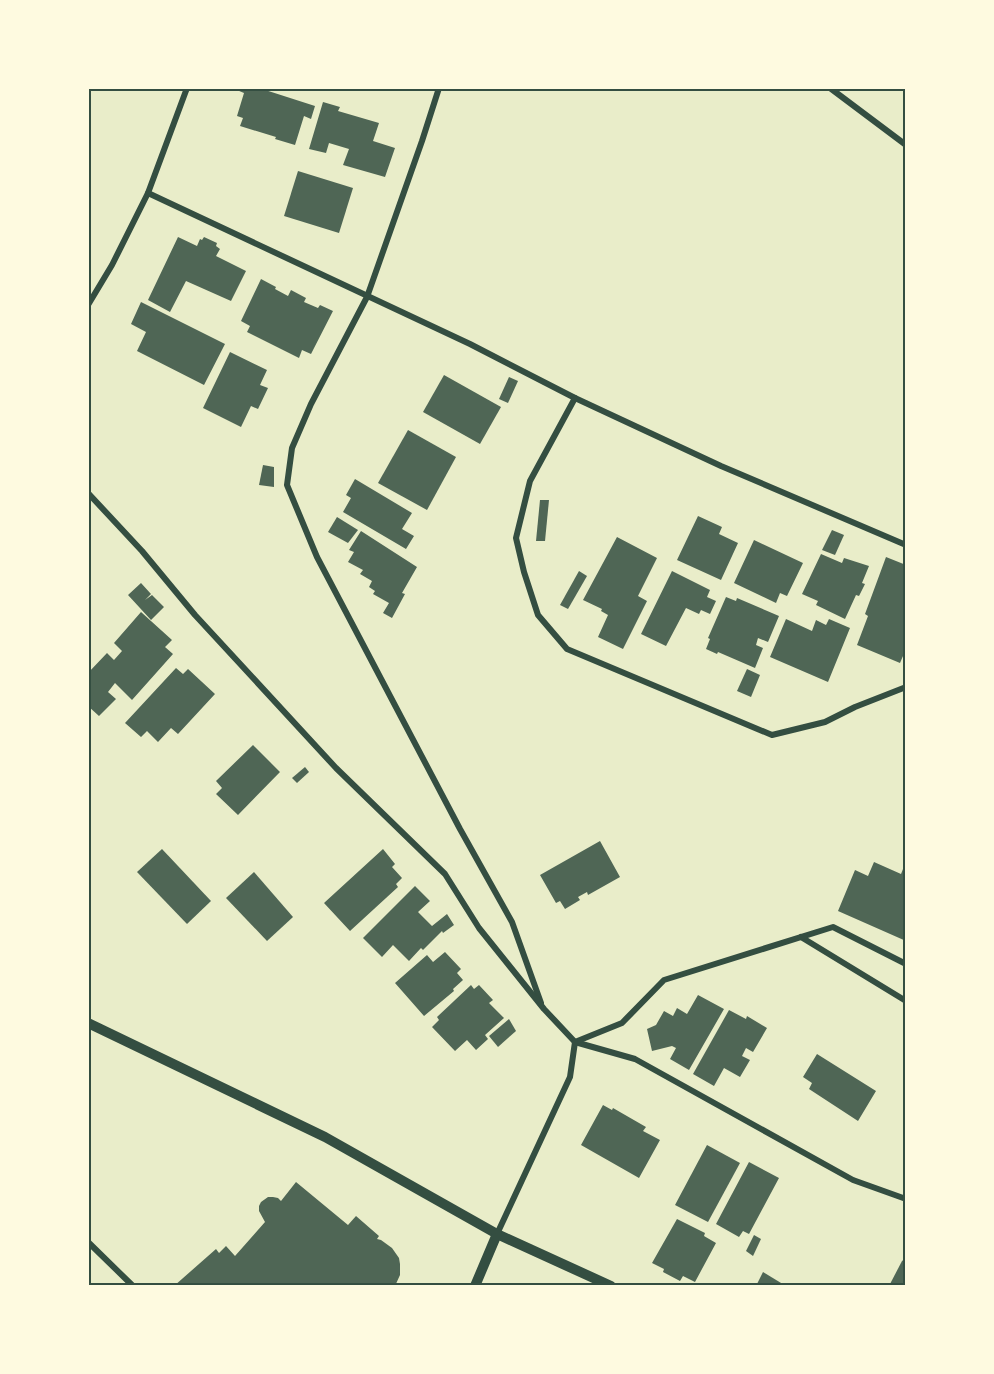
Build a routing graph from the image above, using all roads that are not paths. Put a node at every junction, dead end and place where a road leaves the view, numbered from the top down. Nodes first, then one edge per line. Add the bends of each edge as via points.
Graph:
1 (187, 88) edge
2 (438, 88) edge
3 (830, 88) edge
4 (906, 145) edge
5 (148, 193) junction
6 (367, 297) junction
7 (88, 304) edge
8 (575, 398) junction
9 (88, 493) edge
10 (906, 545) edge
11 (906, 687) edge
12 (801, 937) junction
13 (906, 964) edge
14 (906, 1001) edge
15 (543, 1009) junction
16 (88, 1023) edge
17 (574, 1042) junction
18 (906, 1199) edge
19 (497, 1233) junction
20 (88, 1242) edge
21 (133, 1286) edge
22 (475, 1286) edge
23 (611, 1286) edge

1 - 5 street
2 - 6 street
3 - 4 street
5 - 6 street
5 - 7 street
6 - 8 street
6 - 15 street via 292,448 287,485 317,557 512,922
8 - 10 street
8 - 11 street via 530,481 516,538 538,615 567,649 772,735 825,722
9 - 15 street via 336,768 445,874 479,928
12 - 13 street via 833,927
12 - 14 street
12 - 17 street via 663,980 622,1023
15 - 17 street
16 - 19 street via 325,1137
17 - 18 street via 635,1059 854,1180
17 - 19 street via 570,1077
19 - 22 street
19 - 23 street
20 - 21 street

